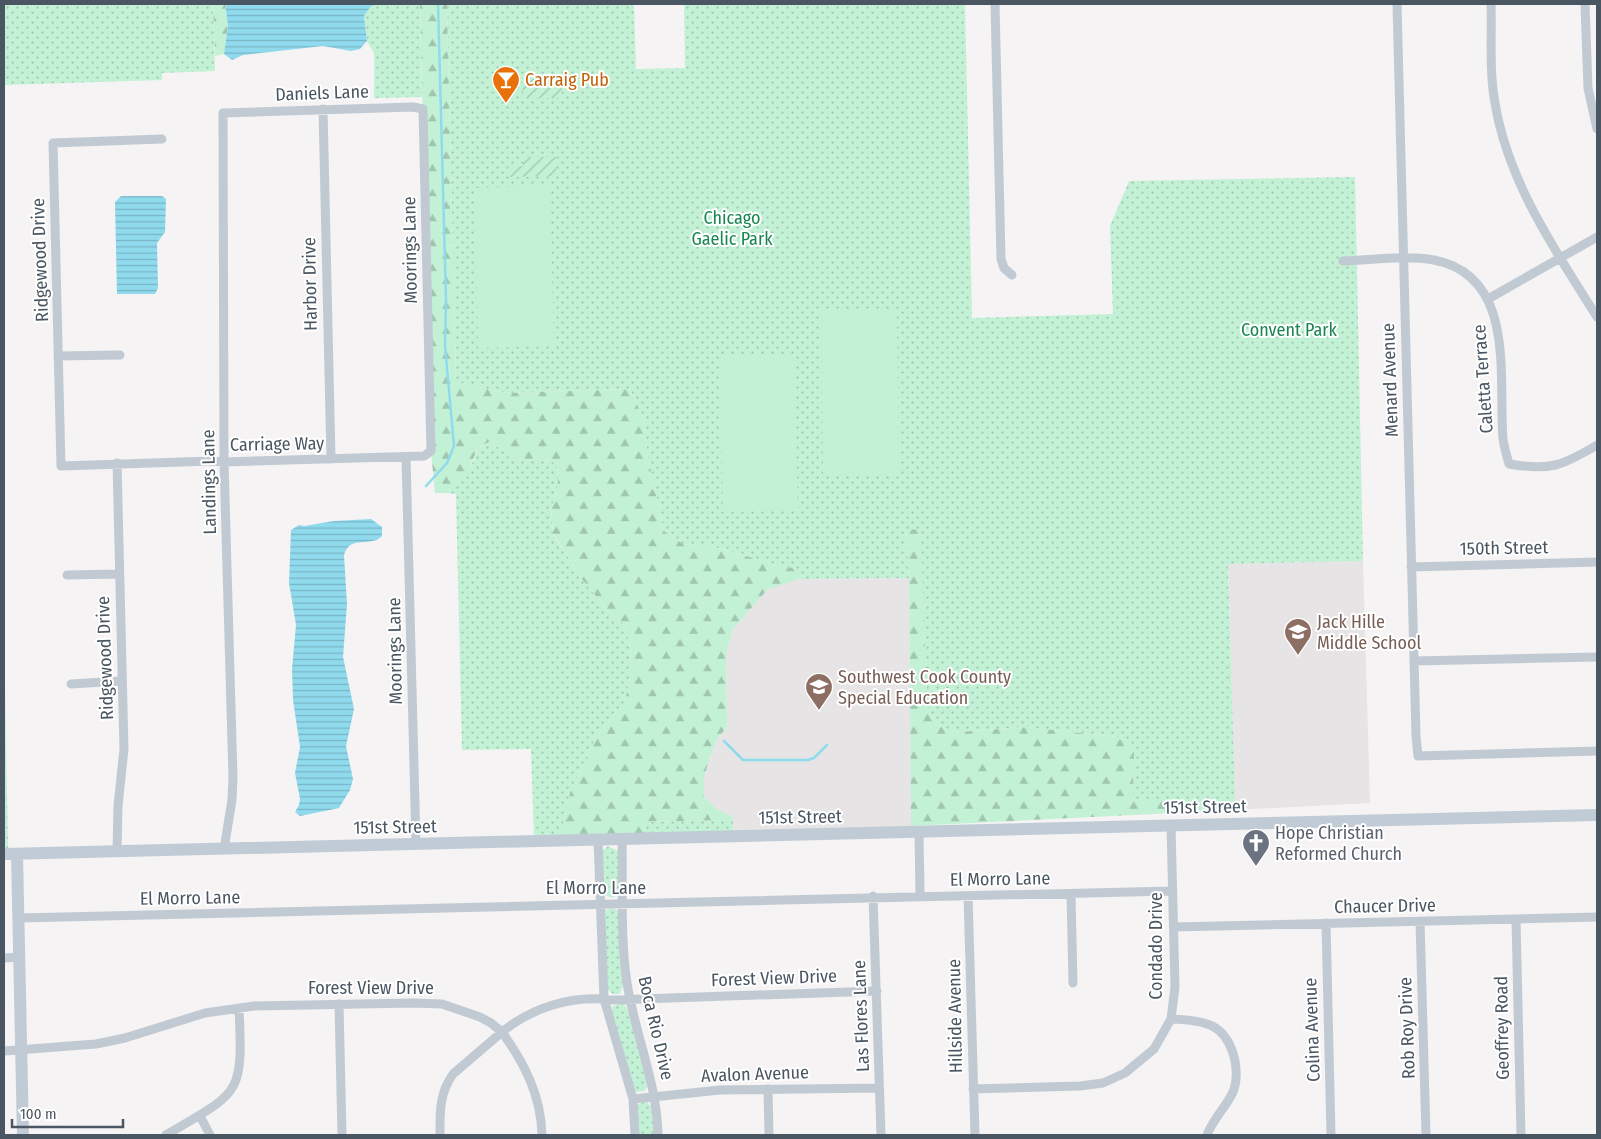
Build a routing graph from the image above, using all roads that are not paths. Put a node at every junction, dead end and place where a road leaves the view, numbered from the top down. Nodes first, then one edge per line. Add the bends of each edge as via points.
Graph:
1 (995, 4) edge
2 (1397, 4) edge
3 (1491, 4) edge
4 (1585, 4) edge
5 (423, 108) joint
6 (322, 109) junction
7 (223, 113) joint
8 (1597, 129) edge
9 (162, 139) dead end
10 (1597, 236) edge
11 (1403, 258) junction
12 (1560, 259) junction
13 (1343, 261) dead end
14 (1012, 275) dead end
15 (1488, 299) junction
16 (1597, 317) edge
17 (120, 354) dead end
18 (58, 356) junction
19 (1597, 445) edge
20 (431, 451) joint
21 (406, 457) junction
22 (331, 459) junction
23 (224, 462) junction
24 (117, 463) junction
25 (61, 466) joint
26 (1597, 562) edge
27 (1411, 567) junction
28 (119, 574) junction
29 (67, 575) dead end
30 (1597, 657) edge
31 (1414, 661) junction
32 (121, 681) junction
33 (71, 684) dead end
34 (1597, 751) edge
35 (1597, 816) edge
36 (1171, 826) junction
37 (919, 832) junction
38 (622, 839) junction
39 (598, 840) junction
40 (416, 844) junction
41 (224, 849) junction
42 (117, 851) junction
43 (4, 854) edge
44 (17, 854) junction
45 (1172, 890) junction
46 (1071, 894) junction
47 (920, 895) junction
48 (873, 896) junction
49 (968, 896) junction
50 (600, 904) junction
51 (624, 905) junction
52 (1597, 917) edge
53 (19, 918) junction
54 (1516, 920) junction
55 (1420, 921) junction
56 (1326, 923) junction
57 (1174, 927) junction
58 (20, 957) junction
59 (4, 958) edge
60 (1073, 983) dead end
61 (877, 991) junction
62 (630, 998) junction
63 (604, 999) junction
64 (339, 1004) junction
65 (239, 1008) junction
66 (1171, 1019) junction
67 (502, 1032) junction
68 (21, 1051) junction
69 (4, 1052) edge
70 (879, 1088) junction
71 (768, 1089) junction
72 (972, 1089) junction
73 (655, 1096) junction
74 (632, 1099) junction
75 (200, 1116) junction
76 (23, 1135) edge
77 (166, 1135) edge
78 (210, 1135) edge
79 (342, 1135) edge
80 (440, 1135) edge
81 (542, 1135) edge
82 (635, 1135) edge
83 (658, 1135) edge
84 (769, 1135) edge
85 (882, 1135) edge
86 (975, 1135) edge
87 (1207, 1135) edge
88 (1331, 1135) edge
89 (1426, 1135) edge
90 (1521, 1135) edge

1 - 14 street via 1001,259 1004,268
2 - 11 street, Menard Avenue
3 - 12 street via 1494,100 1502,136 1517,180
4 - 8 street via 1588,88
5 - 6 street, Daniels Lane
5 - 20 street, Moorings Lane
6 - 7 street, Daniels Lane
6 - 22 street, Harbor Drive
7 - 23 street, Landings Lane
9 - 18 street, Ridgewood Drive via 53,143
10 - 12 street
11 - 13 street, Caletta Terrace
11 - 15 street, Caletta Terrace via 1447,264 1469,277
11 - 27 street, Menard Avenue
12 - 15 street
12 - 16 street
15 - 19 street, Caletta Terrace via 1498,329 1503,441 1509,464 1540,469 1551,467
17 - 18 street
18 - 25 street, Ridgewood Drive
20 - 21 street, Carriage Way via 424,456
21 - 22 street, Carriage Way
21 - 40 street, Moorings Lane
22 - 23 street, Carriage Way
23 - 24 street, Carriage Way
23 - 41 street, Landings Lane via 233,778
24 - 25 street, Carriage Way
24 - 28 street, Ridgewood Drive
26 - 27 street, 150th Street
27 - 31 street, Menard Avenue
28 - 29 street
28 - 32 street, Ridgewood Drive
30 - 31 street
31 - 34 street, Menard Avenue via 1418,756
32 - 33 street
32 - 42 street, Ridgewood Drive via 124,749
35 - 36 street, 151st Street
36 - 37 street, 151st Street
36 - 45 street, Condado Drive
37 - 38 street, 151st Street
37 - 47 street
38 - 39 street, 151st Street
38 - 51 street, Boca Rio Drive
39 - 40 street, 151st Street
39 - 50 street
40 - 41 street, 151st Street
41 - 42 street, 151st Street
42 - 44 street, 151st Street
43 - 44 street, 151st Street
44 - 53 street
45 - 46 street, El Morro Lane
45 - 57 street, Condado Drive
46 - 49 street, El Morro Lane
46 - 60 street
47 - 48 street, El Morro Lane
47 - 49 street, El Morro Lane
48 - 51 street, El Morro Lane
48 - 61 street, Las Flores Lane
49 - 72 street, Hillside Avenue
50 - 51 street, El Morro Lane
50 - 53 street, El Morro Lane
50 - 63 street
51 - 62 street, Boca Rio Drive
52 - 54 street, Chaucer Drive
53 - 58 street
54 - 55 street, Chaucer Drive
54 - 90 street, Geoffrey Road
55 - 56 street, Chaucer Drive
55 - 89 street, Rob Roy Drive
56 - 57 street, Chaucer Drive
56 - 88 street, Colina Avenue
57 - 66 street, Condado Drive via 1175,987
58 - 59 street
58 - 68 street
61 - 62 street, Forest View Drive
61 - 70 street, Las Flores Lane
62 - 63 street, Forest View Drive
62 - 73 street, Boca Rio Drive
63 - 67 street, Forest View Drive via 578,999 557,1004 516,1021
63 - 74 street
64 - 65 street, Forest View Drive
64 - 67 street, Forest View Drive via 442,1004 486,1020
64 - 79 street
65 - 68 street, Forest View Drive via 205,1013 96,1044
65 - 75 street via 241,1058 238,1078 230,1093
66 - 72 street, Condado Drive via 1154,1049 1141,1062 1103,1083
66 - 87 street via 1214,1027 1226,1035 1233,1054 1235,1086
67 - 80 street via 447,1082 441,1100
67 - 81 street via 527,1069 539,1106
68 - 69 street, Forest View Drive
68 - 76 street
70 - 71 street, Avalon Avenue
70 - 85 street, Las Flores Lane
71 - 73 street, Avalon Avenue
71 - 84 street
72 - 86 street, Hillside Avenue
73 - 74 street, Avalon Avenue
73 - 83 street, Boca Rio Drive
74 - 82 street
75 - 77 street
75 - 78 street

